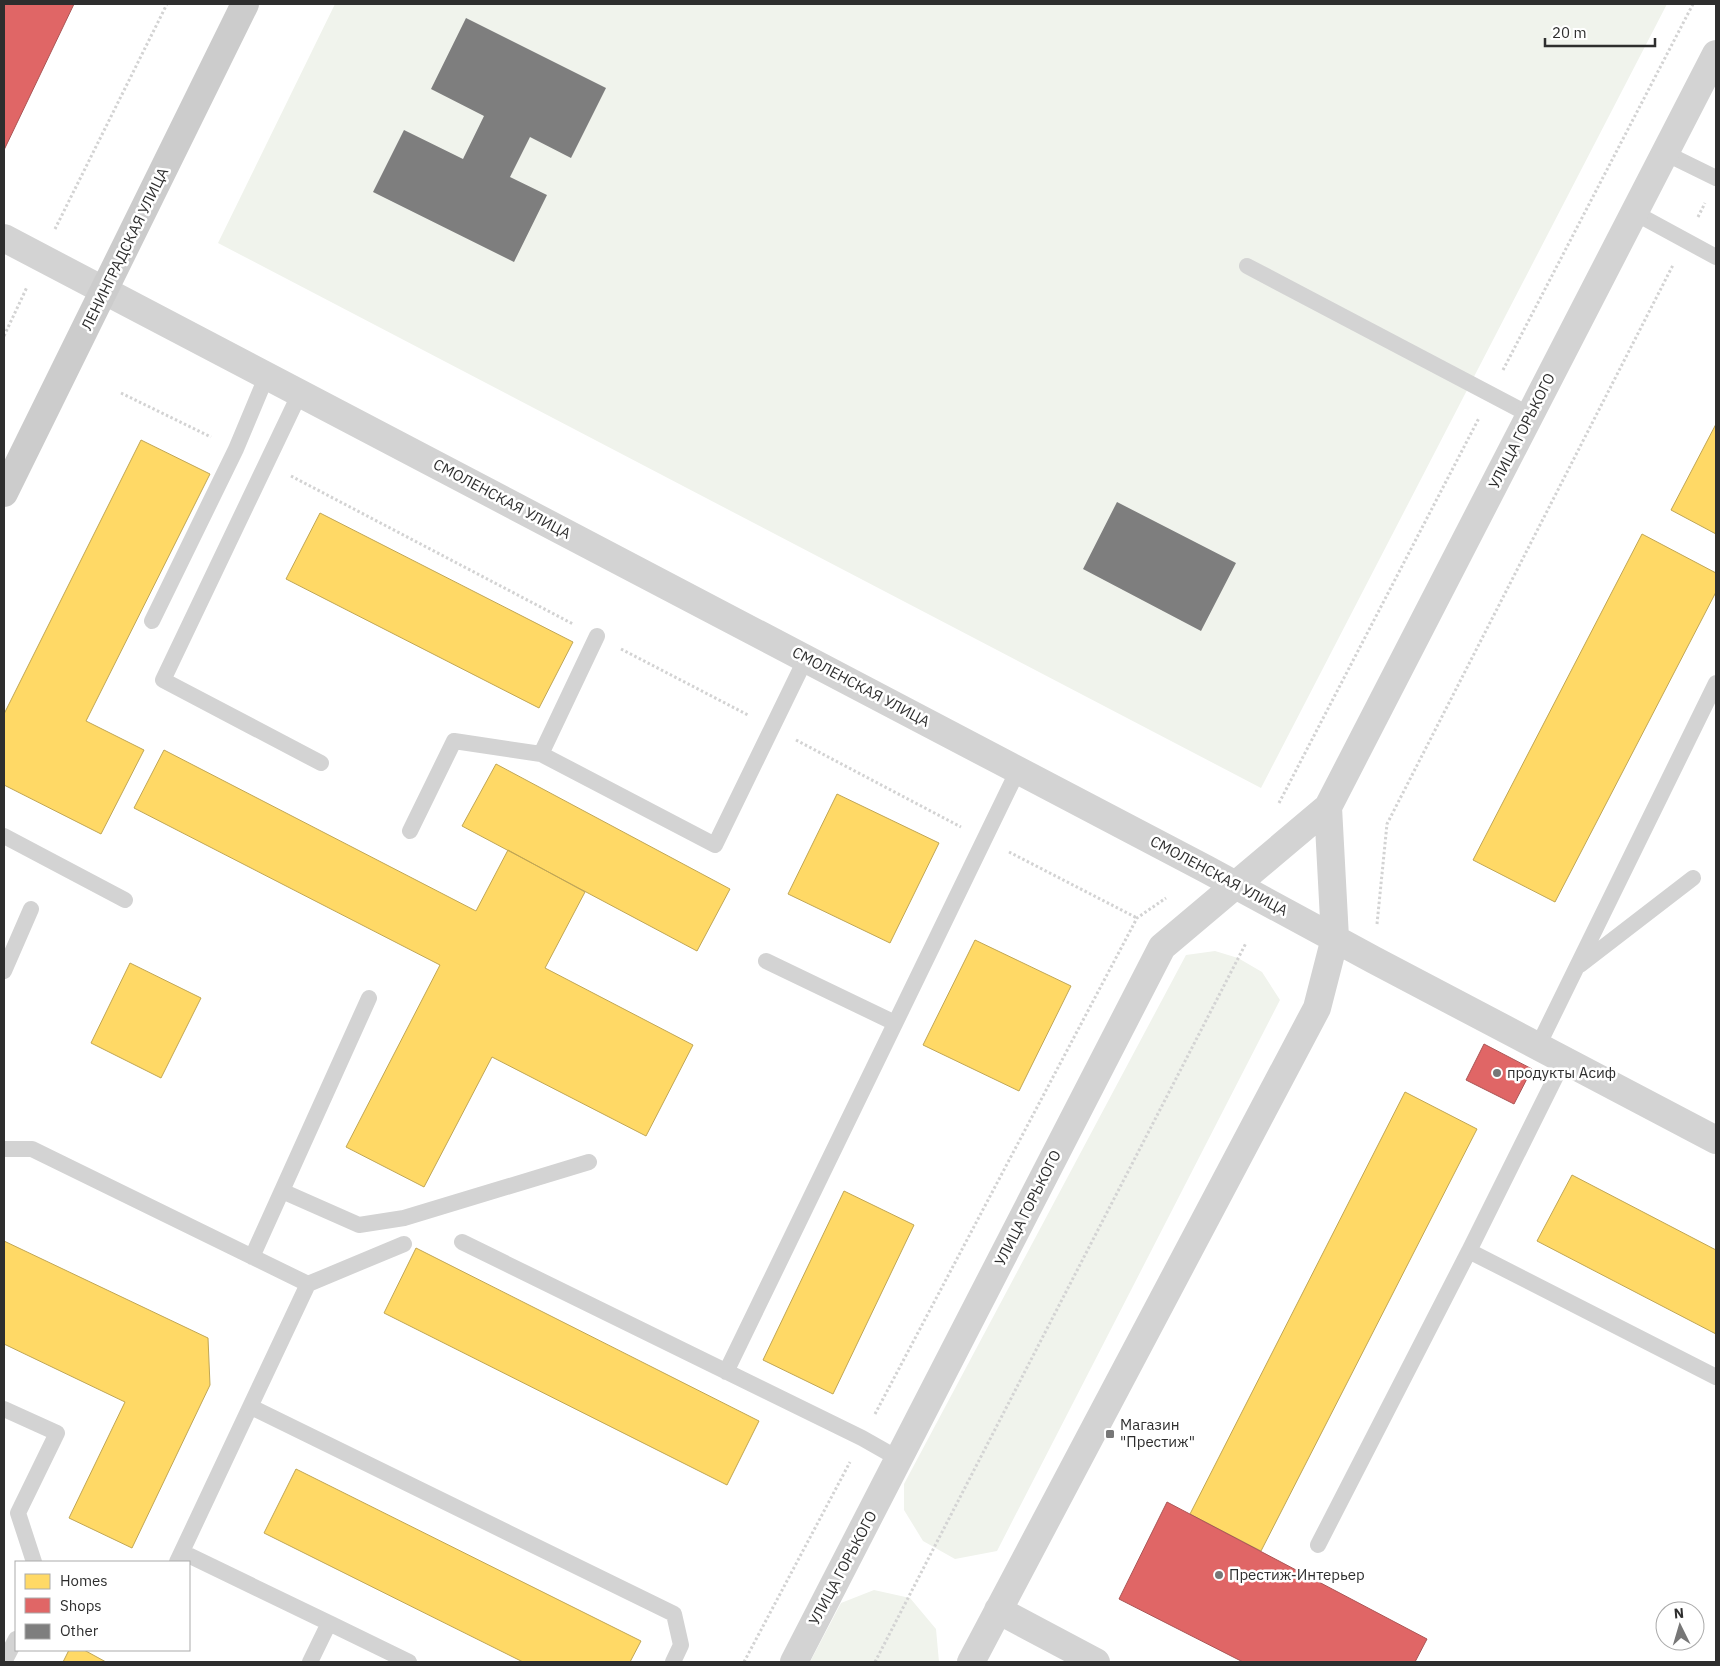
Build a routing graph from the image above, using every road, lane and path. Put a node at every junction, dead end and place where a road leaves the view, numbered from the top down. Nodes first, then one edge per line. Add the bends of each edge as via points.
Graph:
1 (167, 4) edge
2 (245, 4) edge
3 (1693, 4) edge
4 (1716, 54) edge
5 (1665, 153) junction
6 (1716, 178) edge
7 (1635, 213) junction
8 (4, 238) edge
9 (41, 257) junction
10 (1716, 257) edge
11 (1247, 266) dead end
12 (104, 290) junction
13 (4, 336) edge
14 (267, 375) junction
15 (121, 393) dead end
16 (300, 393) junction
17 (1491, 394) junction
18 (1530, 415) junction
19 (236, 449) junction
20 (266, 464) junction
21 (4, 493) edge
22 (152, 621) dead end
23 (597, 636) junction
24 (806, 658) junction
25 (1716, 683) edge
26 (772, 728) junction
27 (541, 754) junction
28 (321, 763) dead end
29 (1018, 770) junction
30 (1328, 807) junction
31 (1275, 811) dead end
32 (410, 831) dead end
33 (4, 836) edge
34 (985, 839) junction
35 (1206, 868) junction
36 (1692, 878) dead end
37 (1235, 884) junction
38 (125, 900) dead end
39 (31, 909) dead end
40 (1137, 918) junction
41 (1335, 938) junction
42 (1246, 943) dead end
43 (766, 961) dead end
44 (1576, 968) junction
45 (4, 971) edge
46 (369, 998) dead end
47 (895, 1024) junction
48 (1538, 1046) junction
49 (1564, 1060) junction
50 (1716, 1140) edge
51 (4, 1149) edge
52 (589, 1162) dead end
53 (282, 1191) junction
54 (462, 1242) dead end
55 (404, 1244) dead end
56 (1469, 1251) junction
57 (252, 1256) junction
58 (308, 1284) junction
59 (726, 1372) junction
60 (1716, 1377) edge
61 (251, 1406) junction
62 (4, 1409) edge
63 (862, 1438) junction
64 (899, 1459) junction
65 (1318, 1545) dead end
66 (180, 1557) edge
67 (34, 1561) edge
68 (190, 1561) edge
69 (998, 1610) junction
70 (329, 1623) junction
71 (15, 1641) edge
72 (4, 1662) edge
73 (310, 1662) edge
74 (410, 1662) edge
75 (673, 1662) edge
76 (744, 1662) edge
77 (794, 1662) edge
78 (876, 1662) edge
79 (971, 1662) edge
80 (1096, 1662) edge

1 - 9 path
2 - 12 main road, ЛЕНИНГРАДСКАЯ УЛИЦА
3 - 17 path
4 - 5 street, УЛИЦА ГОРЬКОГО
5 - 6 lane
5 - 7 street, УЛИЦА ГОРЬКОГО
7 - 10 lane
7 - 18 street, УЛИЦА ГОРЬКОГО
8 - 9 street, СМОЛЕНСКАЯ УЛИЦА
9 - 12 street, СМОЛЕНСКАЯ УЛИЦА
9 - 13 path
11 - 17 lane
12 - 14 street, СМОЛЕНСКАЯ УЛИЦА
12 - 21 main road, ЛЕНИНГРАДСКАЯ УЛИЦА
14 - 16 street, СМОЛЕНСКАЯ УЛИЦА
14 - 19 lane
15 - 19 path
16 - 20 lane
16 - 24 street, СМОЛЕНСКАЯ УЛИЦА
17 - 18 lane
17 - 31 path
18 - 30 street, УЛИЦА ГОРЬКОГО
19 - 22 lane
20 - 23 path
20 - 28 lane via 163,680
23 - 26 path
23 - 27 lane
24 - 26 lane
24 - 29 street, СМОЛЕНСКАЯ УЛИЦА
25 - 44 lane
26 - 27 lane via 715,844
26 - 34 path
27 - 32 lane via 454,742
29 - 34 lane
29 - 35 street, СМОЛЕНСКАЯ УЛИЦА
30 - 37 street, УЛИЦА ГОРЬКОГО
30 - 41 street
33 - 38 lane
34 - 40 path
34 - 47 lane
35 - 37 street, СМОЛЕНСКАЯ УЛИЦА
35 - 40 path
36 - 44 lane
37 - 41 street, СМОЛЕНСКАЯ УЛИЦА
37 - 64 street, УЛИЦА ГОРЬКОГО via 1162,947
39 - 45 lane
40 - 63 path
41 - 48 street, СМОЛЕНСКАЯ УЛИЦА
41 - 69 street via 1317,1008
42 - 78 path
43 - 47 lane
44 - 48 lane
46 - 53 lane
47 - 59 lane
48 - 49 street, СМОЛЕНСКАЯ УЛИЦА
49 - 50 street, СМОЛЕНСКАЯ УЛИЦА
49 - 56 lane
51 - 57 lane via 32,1149
52 - 53 lane via 404,1218 359,1224
53 - 57 lane
54 - 59 lane
55 - 58 lane
56 - 60 lane
56 - 65 lane
57 - 58 lane
58 - 61 lane
59 - 63 lane
61 - 66 lane
61 - 75 lane via 674,1614 681,1645
62 - 67 lane via 57,1433 18,1513
63 - 64 lane
63 - 76 path
64 - 77 street, УЛИЦА ГОРЬКОГО
68 - 70 lane
69 - 79 street
69 - 80 street
70 - 73 lane
70 - 74 lane
71 - 72 lane

